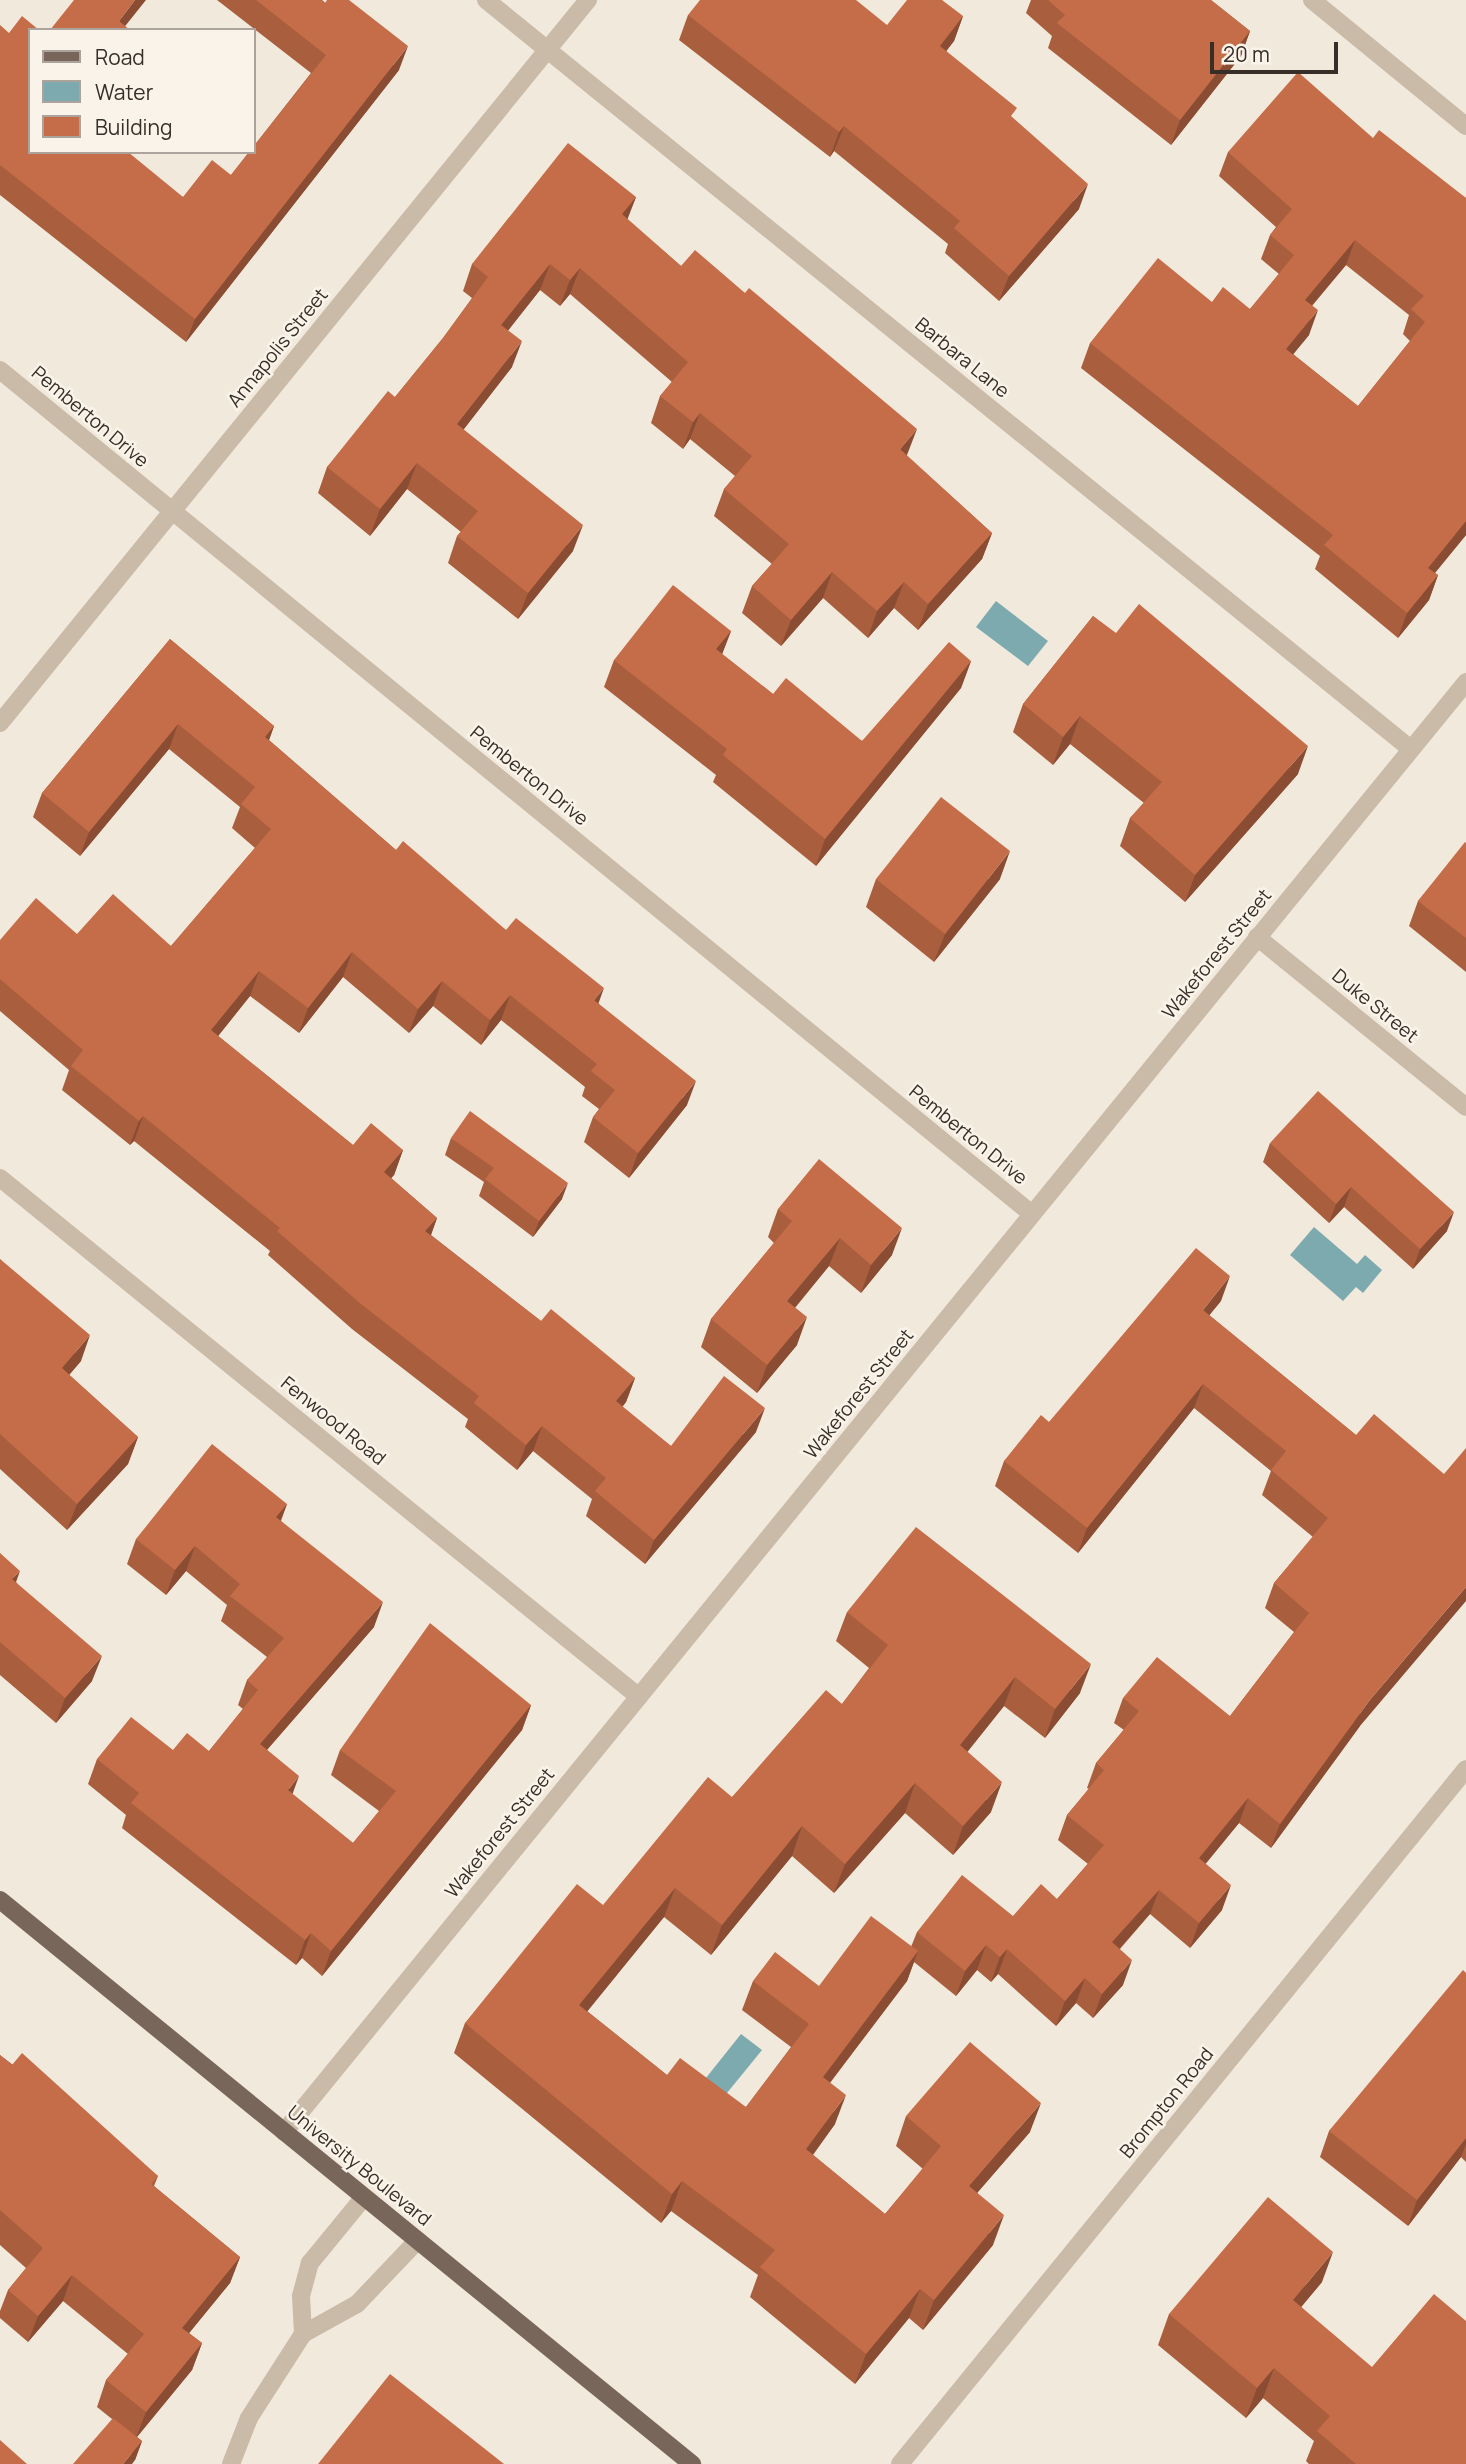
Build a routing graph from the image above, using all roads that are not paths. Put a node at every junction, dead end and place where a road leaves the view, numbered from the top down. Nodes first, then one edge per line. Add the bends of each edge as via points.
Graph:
1 (486, 0) edge
2 (588, 0) edge
3 (1312, 0) edge
4 (547, 50) junction
5 (1466, 126) edge
6 (0, 370) edge
7 (172, 512) junction
8 (1466, 682) edge
9 (0, 723) edge
10 (1411, 749) junction
11 (1257, 937) junction
12 (1466, 1107) edge
13 (0, 1178) edge
14 (1032, 1214) junction
15 (639, 1697) junction
16 (1466, 1769) edge
17 (0, 1900) edge
18 (284, 2132) junction
19 (364, 2197) junction
20 (418, 2240) junction
21 (303, 2334) junction
22 (231, 2464) edge
23 (692, 2464) edge
24 (900, 2464) edge

1 - 4 street, Barbara Lane
2 - 4 street, Annapolis Street
3 - 5 street
4 - 7 street, Annapolis Street
4 - 10 street, Barbara Lane
6 - 7 street, Pemberton Drive
7 - 9 street, Annapolis Street
7 - 14 street, Pemberton Drive
8 - 10 street, Wakeforest Street
10 - 11 street, Wakeforest Street
11 - 12 street, Duke Street
11 - 14 street, Wakeforest Street
13 - 15 street, Fenwood Road
14 - 15 street, Wakeforest Street
15 - 18 street, Wakeforest Street
16 - 24 street, Brompton Road
17 - 18 main road, University Boulevard
18 - 19 main road, University Boulevard
19 - 20 main road, University Boulevard
19 - 21 street via 310,2263 301,2296
20 - 21 street via 357,2304
20 - 23 main road, University Boulevard
21 - 22 street via 249,2418

